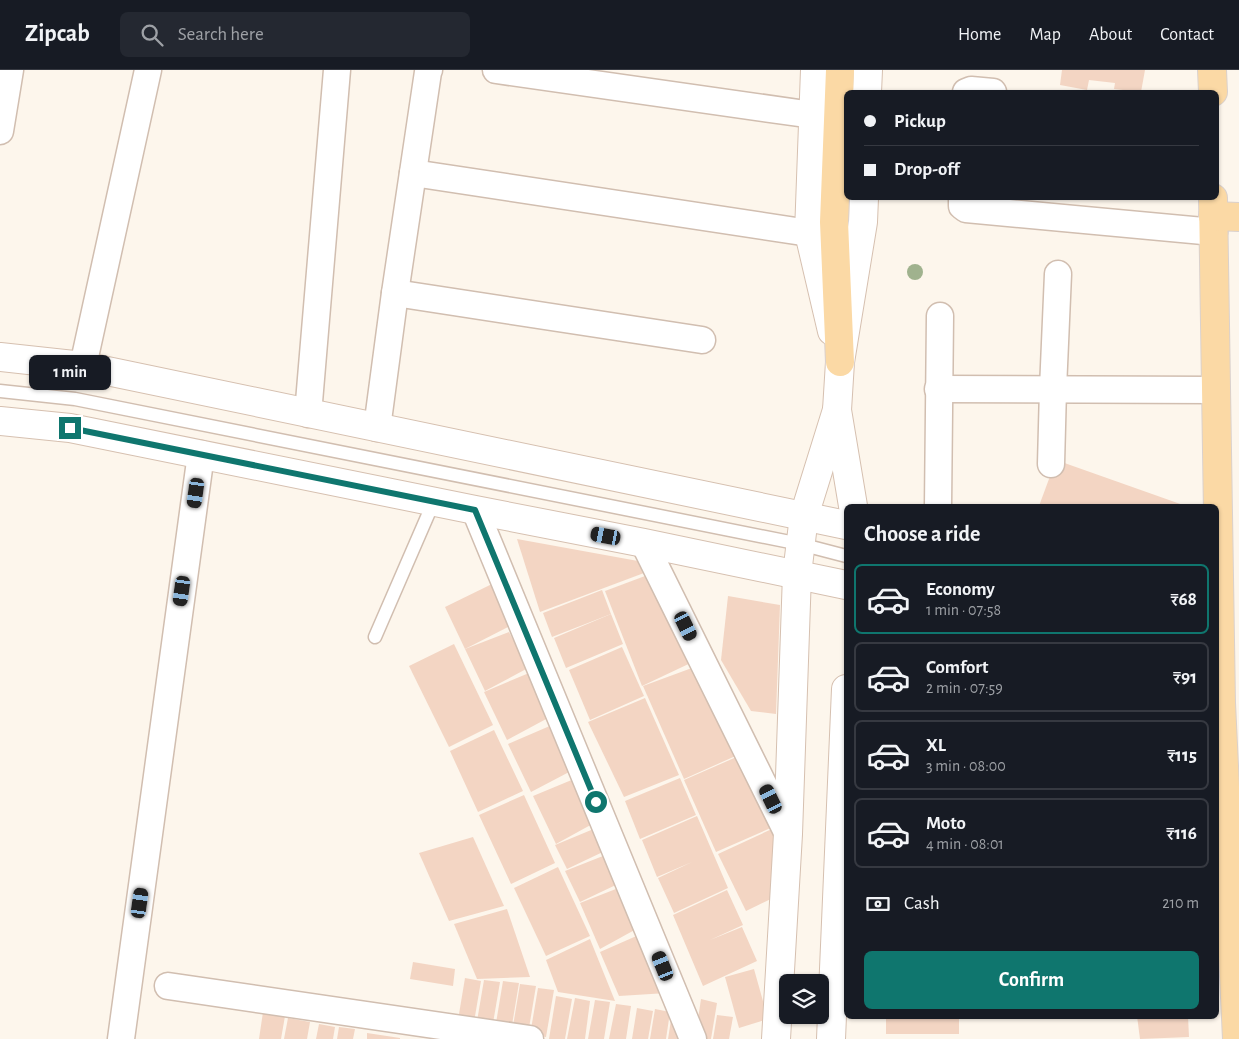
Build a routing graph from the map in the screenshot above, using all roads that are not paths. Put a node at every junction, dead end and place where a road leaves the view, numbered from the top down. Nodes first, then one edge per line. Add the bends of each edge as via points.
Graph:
1 (10, 70) edge
2 (148, 70) edge
3 (337, 70) edge
4 (429, 70) edge
5 (496, 70) edge
6 (816, 70) edge
7 (840, 70) edge
8 (868, 70) edge
9 (1212, 70) edge
10 (867, 90) edge
11 (1213, 90) edge
12 (813, 115) junction
13 (0, 131) edge
14 (412, 173) junction
15 (864, 200) edge
16 (962, 200) edge
17 (1220, 216) edge
18 (809, 233) junction
19 (1058, 274) dead end
20 (395, 292) junction
21 (940, 316) dead end
22 (702, 340) dead end
23 (0, 357) edge
24 (840, 362) junction
25 (83, 366) junction
26 (938, 389) junction
27 (1053, 389) junction
28 (1216, 390) junction
29 (0, 391) edge
30 (837, 410) junction
31 (308, 414) junction
32 (0, 420) edge
33 (377, 428) junction
34 (201, 454) junction
35 (1051, 464) dead end
36 (434, 501) junction
37 (853, 504) edge
38 (938, 504) edge
39 (1217, 504) edge
40 (475, 510) junction
41 (804, 516) junction
42 (844, 525) edge
43 (644, 543) junction
44 (800, 544) junction
45 (844, 555) edge
46 (797, 574) junction
47 (844, 585) edge
48 (375, 637) dead end
49 (1219, 702) edge
50 (844, 735) edge
51 (788, 834) junction
52 (168, 986) dead end
53 (1237, 998) edge
54 (121, 1039) edge
55 (530, 1039) edge
56 (693, 1039) edge
57 (776, 1039) edge
58 (831, 1039) edge
59 (1237, 1039) edge

1 - 13 street
2 - 25 street
3 - 31 street
4 - 14 street
5 - 12 street
6 - 12 main road
7 - 24 main road via 834,222
8 - 10 main road
9 - 11 main road
12 - 18 main road
14 - 18 street
14 - 20 street
15 - 24 main road via 864,222
16 - 17 street via 962,206 966,208
17 - 28 main road
18 - 24 main road
19 - 27 street
20 - 22 street
20 - 33 street
21 - 26 street
23 - 25 main road
24 - 30 main road
25 - 31 main road
26 - 27 street
26 - 38 street
27 - 28 street
27 - 35 street
28 - 39 main road
29 - 44 lane via 76,399
30 - 37 main road
30 - 41 main road
31 - 33 main road
32 - 34 main road via 70,428
33 - 41 main road
34 - 36 main road
34 - 54 street
36 - 40 main road
36 - 48 lane
40 - 43 main road
40 - 56 street
41 - 42 main road
41 - 44 main road
43 - 46 main road
43 - 51 street
44 - 45 lane
44 - 46 main road
46 - 47 main road
46 - 51 main road
49 - 53 main road
50 - 58 main road
51 - 57 main road
52 - 55 street
53 - 59 main road

